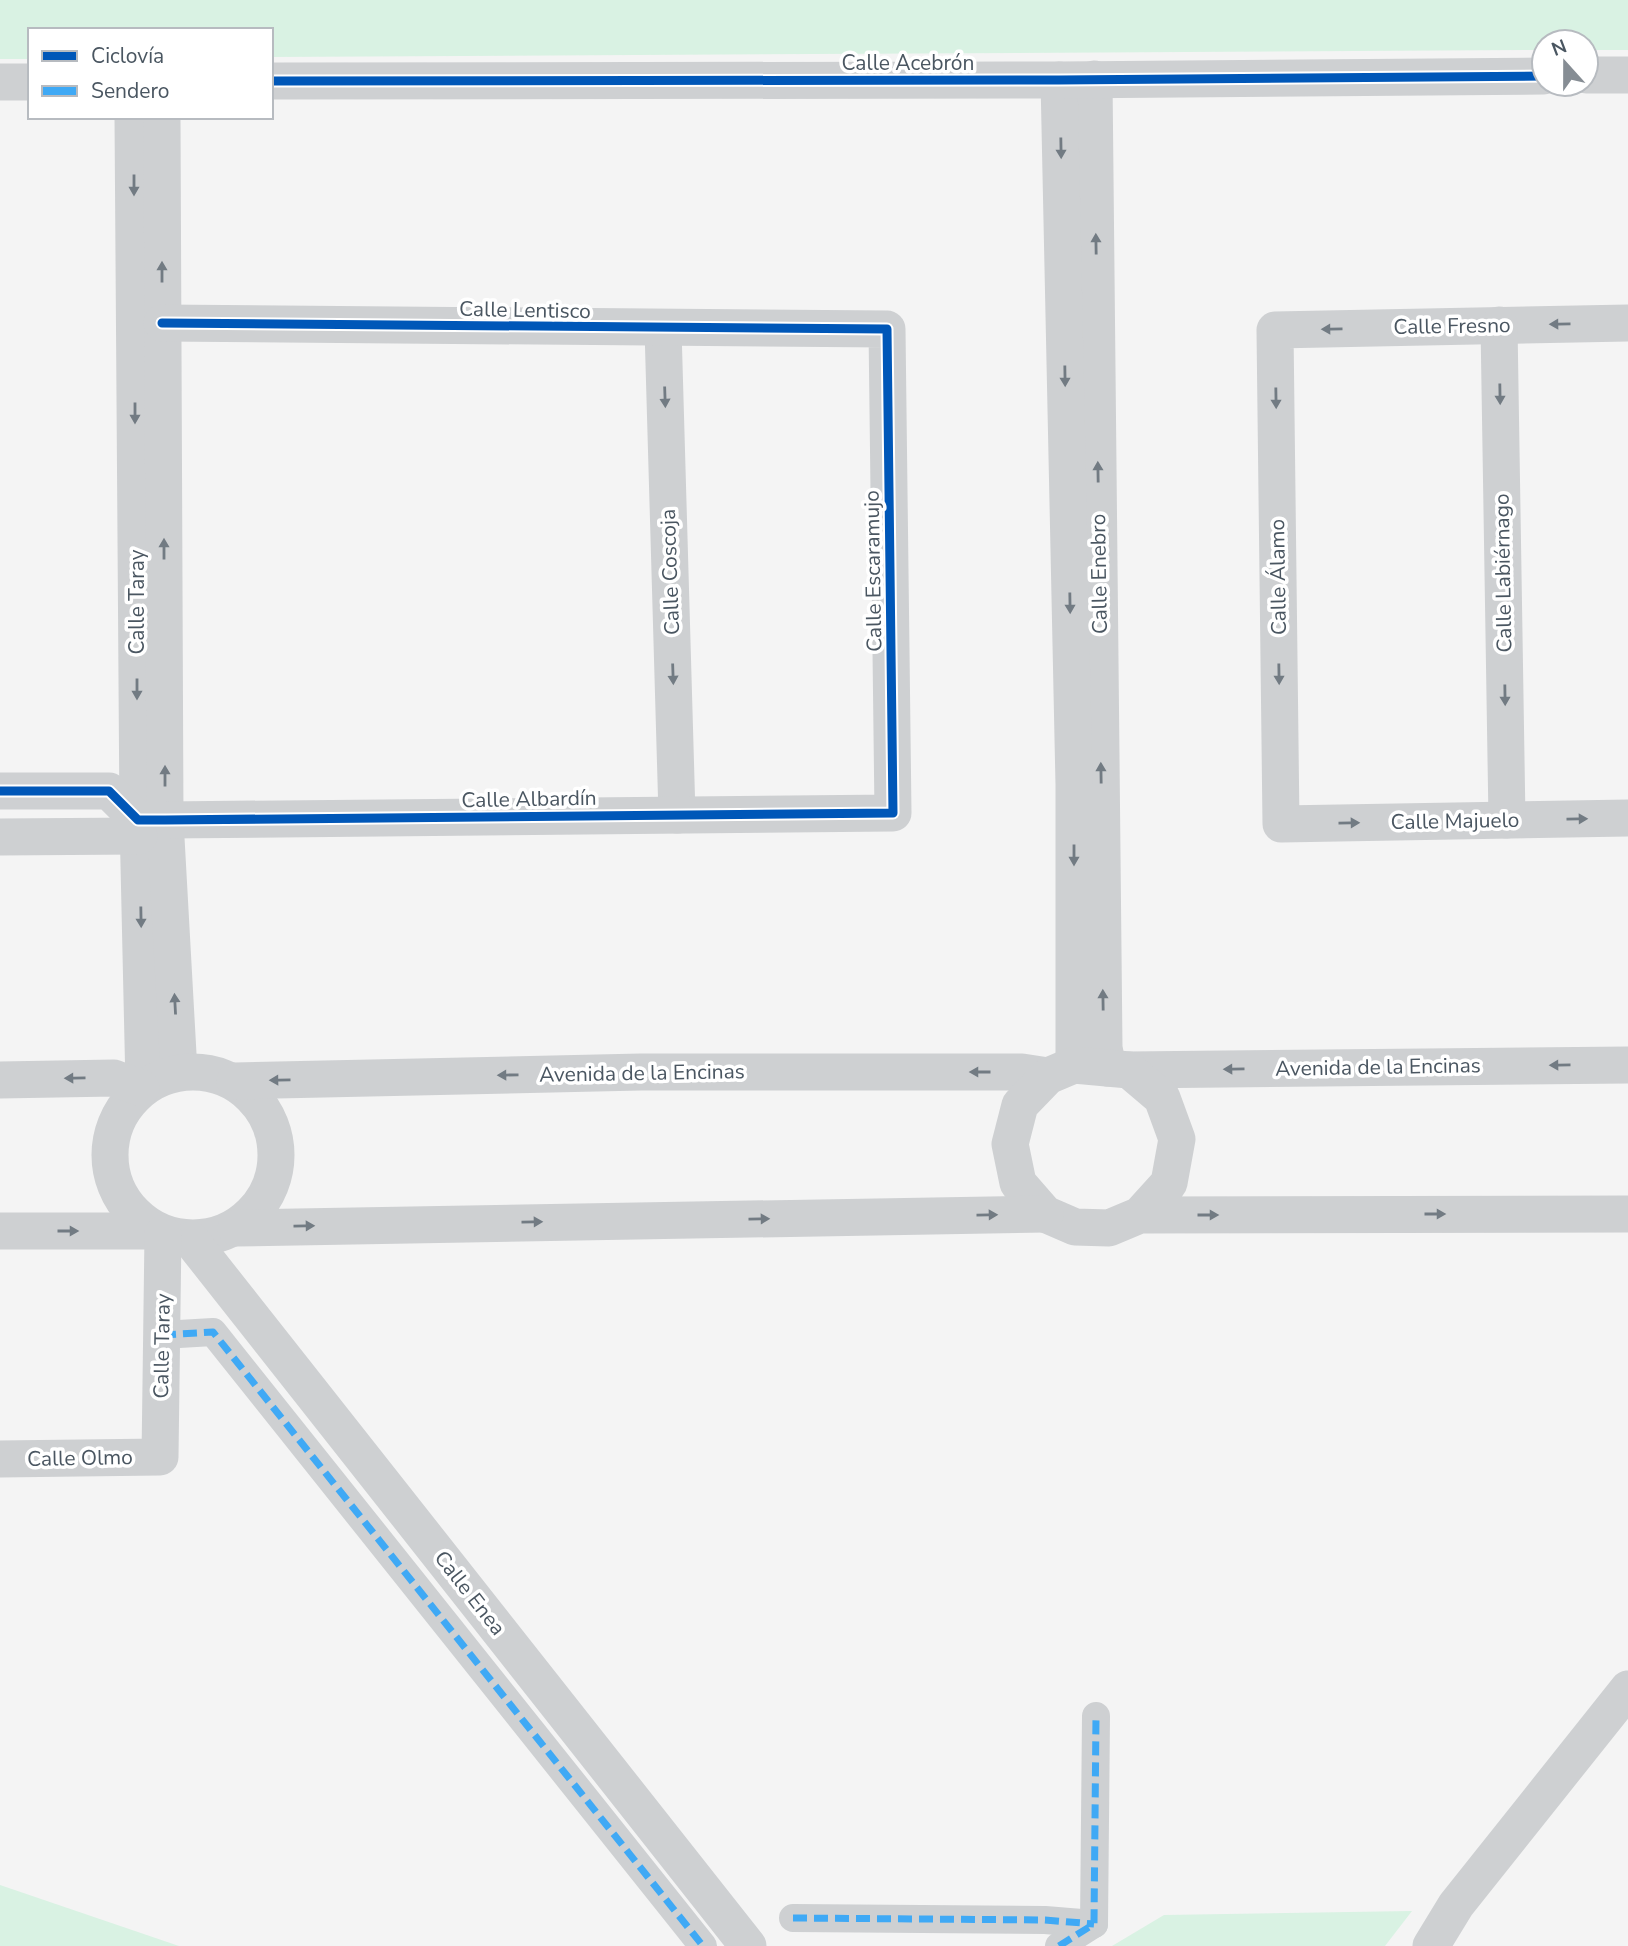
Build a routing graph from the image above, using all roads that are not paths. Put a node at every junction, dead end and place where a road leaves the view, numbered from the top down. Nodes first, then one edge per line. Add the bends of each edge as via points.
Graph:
1 (1600, 75) edge
2 (1628, 75) edge
3 (1530, 76) edge
4 (1077, 80) junction
5 (273, 81) edge
6 (0, 82) edge
7 (28, 82) edge
8 (133, 119) edge
9 (162, 119) edge
10 (162, 323) junction
11 (1628, 323) edge
12 (1499, 326) junction
13 (663, 329) junction
14 (887, 329) joint
15 (1275, 330) joint
16 (0, 791) edge
17 (893, 813) joint
18 (677, 816) junction
19 (1628, 818) edge
20 (1507, 820) junction
21 (1281, 824) joint
22 (147, 825) junction
23 (0, 837) edge
24 (1628, 1065) edge
25 (1090, 1070) junction
26 (179, 1072) junction
27 (0, 1080) edge
28 (235, 1082) junction
29 (143, 1087) junction
30 (1045, 1214) junction
31 (1628, 1214) edge
32 (1140, 1216) junction
33 (236, 1228) junction
34 (0, 1231) edge
35 (170, 1235) junction
36 (162, 1335) junction
37 (160, 1457) joint
38 (0, 1459) edge
39 (1628, 1689) edge
40 (1096, 1716) dead end
41 (793, 1918) dead end
42 (1094, 1924) junction
43 (703, 1946) edge
44 (748, 1946) edge
45 (1059, 1946) edge
46 (1431, 1946) edge

1 - 2 street
3 - 4 street, Calle Acebrón
4 - 5 street, Calle Acebrón
4 - 25 street, Calle Enebro via 1074,785
6 - 7 street
8 -> 22 street, Calle Taray
10 -> 9 street, Calle Taray
10 - 13 street, Calle Lentisco
22 -> 10 street, Calle Taray
11 -> 12 street, Calle Fresno
12 -> 15 street, Calle Fresno
12 -> 20 street, Calle Labiérnago
13 - 14 street, Calle Lentisco
13 -> 18 street, Calle Coscoja
14 - 17 street, Calle Escaramujo
15 -> 21 street, Calle Álamo
16 - 22 street via 109,791
17 - 18 street, Calle Albardín
18 - 22 street, Calle Albardín
20 -> 19 street, Calle Majuelo
21 -> 20 street, Calle Majuelo
22 - 23 street, Calle Albardín
26 -> 22 street, Calle Taray
22 -> 29 street, Calle Taray
24 -> 25 street, Avenida de la Encinas
25 -> 28 street, Avenida de la Encinas via 641,1072
25 - 30 street via 1020,1105 1010,1144 1018,1183
25 - 32 street via 1162,1098 1177,1139 1169,1183
26 - 28 street via 208,1072
26 - 29 street
29 -> 27 street via 114,1078
28 - 33 street via 266,1112 278,1155 267,1197
29 - 35 street via 120,1113 108,1147 113,1183 132,1215
30 - 32 street via 1075,1227 1109,1228
33 -> 30 street
32 -> 31 street
33 - 35 street
34 -> 35 street
35 - 36 street, Calle Taray
35 - 44 street, Calle Enea
36 - 37 street, Calle Taray
36 - 43 street via 213,1332
37 - 38 street, Calle Olmo
39 - 46 street via 1456,1905
40 - 42 street
41 - 42 street
42 - 45 street

